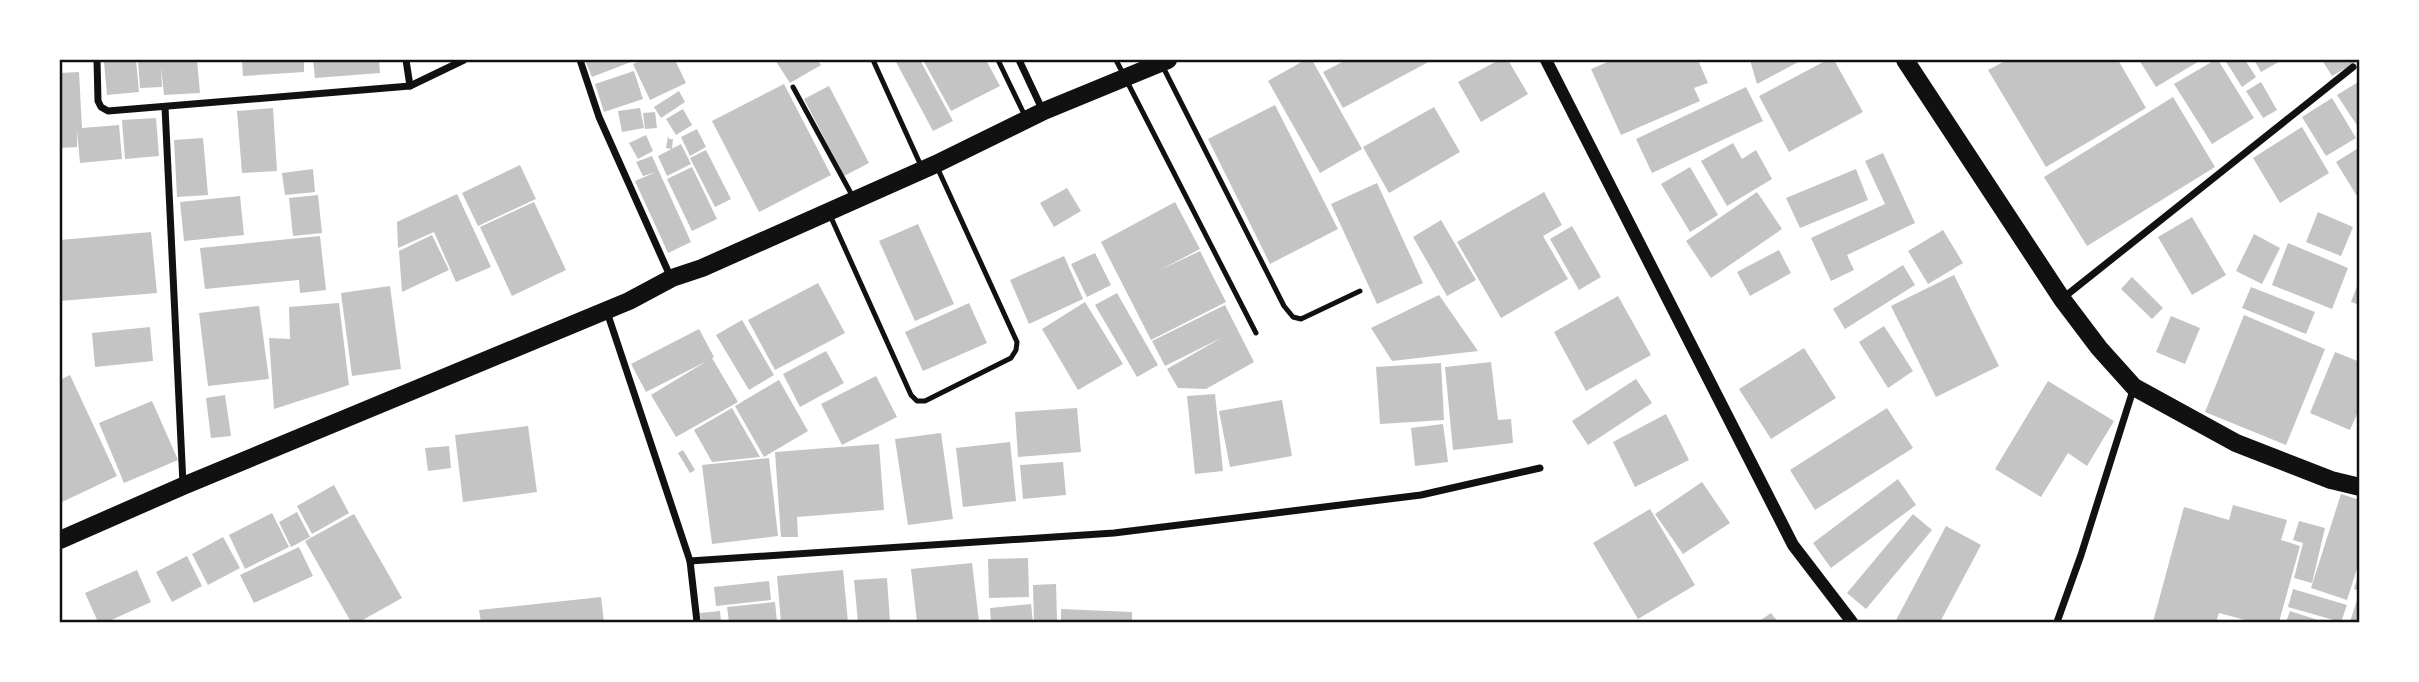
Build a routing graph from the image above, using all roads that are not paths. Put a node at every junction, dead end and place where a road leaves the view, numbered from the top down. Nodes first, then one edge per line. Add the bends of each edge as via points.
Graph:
1 (97, 60) edge
2 (406, 60) edge
3 (464, 60) edge
4 (580, 60) edge
5 (873, 60) edge
6 (998, 60) edge
7 (1019, 60) edge
8 (1116, 60) edge
9 (1546, 60) edge
10 (1905, 60) edge
11 (1164, 61) edge
12 (2353, 67) dead end
13 (1126, 77) junction
14 (410, 86) junction
15 (793, 87) dead end
16 (165, 107) junction
17 (1044, 111) junction
18 (1027, 119) junction
19 (929, 166) junction
20 (854, 200) junction
21 (828, 212) junction
22 (672, 278) junction
23 (1360, 291) dead end
24 (2062, 299) junction
25 (606, 310) junction
26 (1256, 333) dead end
27 (2134, 387) junction
28 (1540, 468) dead end
29 (183, 486) junction
30 (2360, 487) edge
31 (60, 540) edge
32 (690, 561) junction
33 (697, 622) edge
34 (1852, 622) edge
35 (2057, 622) edge

1 - 16 street via 101,107 108,111
2 - 14 street
3 - 14 street
4 - 22 street via 599,117
5 - 19 lane
6 - 18 lane
7 - 17 street
8 - 13 lane
9 - 34 street via 1793,545
10 - 24 main road
11 - 13 main road
11 - 23 lane via 1293,317 1301,319
12 - 24 street
13 - 17 main road
13 - 26 lane
14 - 16 street
15 - 20 lane
16 - 29 street
17 - 18 main road
18 - 19 main road
19 - 20 main road
19 - 21 lane via 1017,342 1011,358 925,401 911,395
20 - 21 main road
21 - 22 main road
22 - 25 main road
24 - 27 main road
25 - 29 main road
25 - 32 street
27 - 30 main road via 2236,443
27 - 35 street
28 - 32 street via 1421,495 1114,533
29 - 31 main road
32 - 33 street

